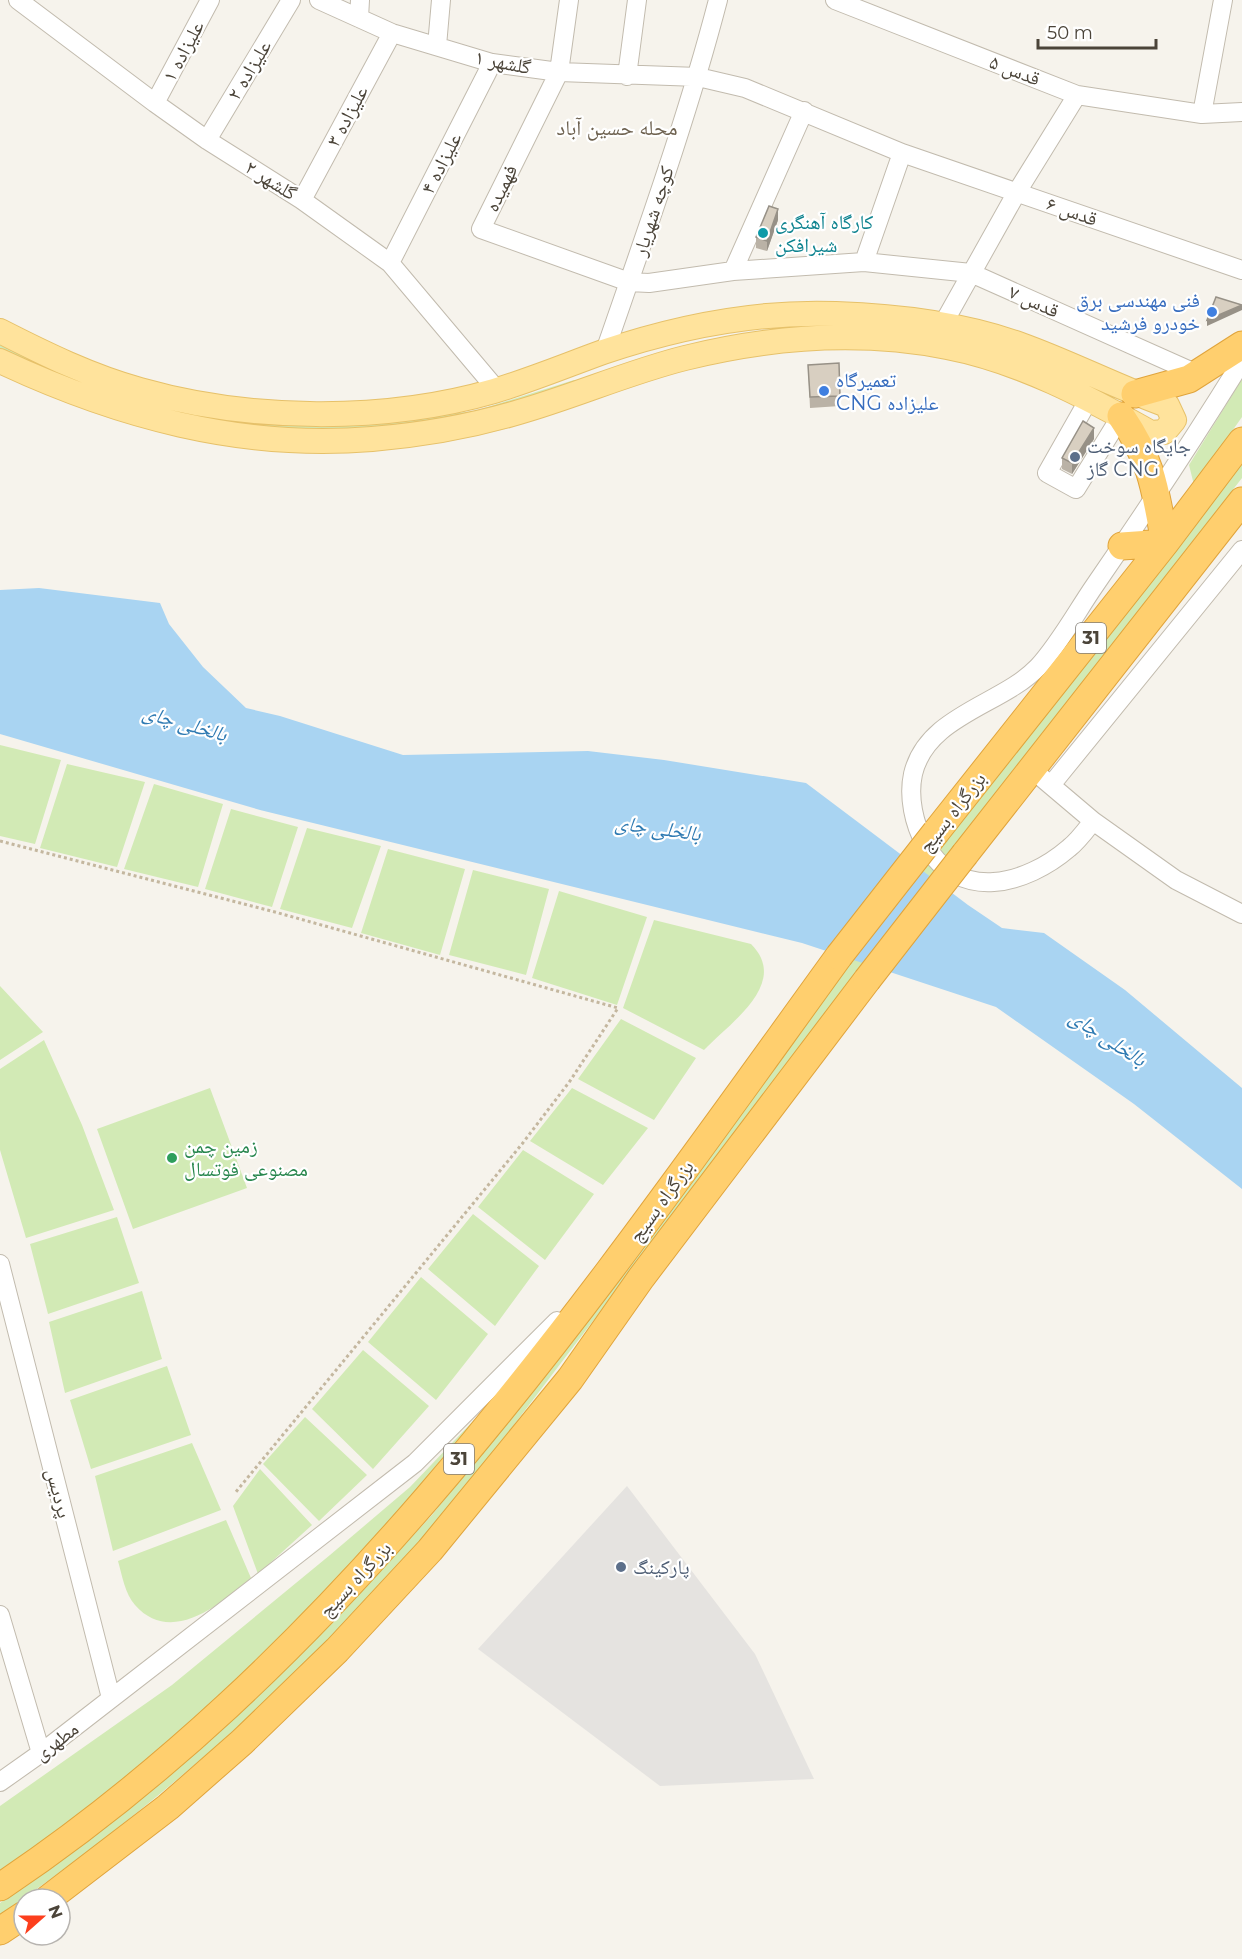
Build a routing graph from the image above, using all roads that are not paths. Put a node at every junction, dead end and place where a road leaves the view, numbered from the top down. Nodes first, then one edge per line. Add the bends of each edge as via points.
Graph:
1 (18, 0) edge
2 (210, 0) edge
3 (291, 0) edge
4 (319, 0) edge
5 (441, 0) edge
6 (569, 0) edge
7 (637, 0) edge
8 (718, 0) edge
9 (835, 0) edge
10 (1223, 0) edge
11 (359, 9) edge
12 (392, 33) junction
13 (437, 46) junction
14 (492, 63) junction
15 (559, 72) junction
16 (627, 76) junction
17 (698, 77) junction
18 (1077, 95) junction
19 (155, 103) junction
20 (804, 111) junction
21 (1242, 112) edge
22 (1202, 114) junction
23 (207, 140) junction
24 (902, 153) junction
25 (1017, 192) junction
26 (302, 200) junction
27 (864, 262) junction
28 (390, 263) junction
29 (1242, 270) edge
30 (733, 271) junction
31 (970, 273) junction
32 (629, 282) junction
33 (943, 324) junction
34 (0, 331) edge
35 (1242, 345) edge
36 (605, 351) junction
37 (0, 361) edge
38 (1242, 361) edge
39 (1197, 374) junction
40 (612, 381) junction
41 (497, 390) junction
42 (1135, 394) junction
43 (1089, 399) junction
44 (1121, 416) junction
45 (1242, 441) edge
46 (1157, 497) junction
47 (1242, 501) edge
48 (1165, 543) junction
49 (1122, 546) junction
50 (1242, 550) edge
51 (1042, 777) junction
52 (1093, 821) junction
53 (1242, 914) edge
54 (618, 1260) junction
55 (0, 1264) edge
56 (3, 1288) edge
57 (0, 1616) edge
58 (111, 1698) junction
59 (41, 1753) junction
60 (0, 1782) edge
61 (0, 1887) edge
62 (64, 1887) edge

1 - 19 street, گلشهر ۲
2 - 19 street, علیزاده ۱
3 - 23 street, علیزاده ۲
4 - 11 street, گلشهر ۱
5 - 13 street
6 - 15 street
7 - 16 street
8 - 17 street, کوچه شهریار
9 - 18 street, قدس ۵
10 - 22 street
11 - 12 street, گلشهر ۱
12 - 13 street, گلشهر ۱
12 - 26 street, علیزاده ۳
13 - 14 street, گلشهر ۱
14 - 15 street, گلشهر ۱
14 - 28 street, علیزاده ۴
15 - 16 street, گلشهر ۱
15 - 32 street, فهمیده via 481,229
16 - 17 street, گلشهر ۱
17 - 20 street, قدس ۶ via 745,88
17 - 32 street, کوچه شهریار
18 - 22 street, قدس ۵
18 - 25 street
19 - 23 street, گلشهر ۲
20 - 24 street, قدس ۶
20 - 30 street
21 - 22 street, قدس ۵
23 - 26 street, گلشهر ۲
24 - 25 street, قدس ۶
24 - 27 street
25 - 29 street, قدس ۶
25 - 31 street
26 - 28 street, گلشهر ۲
27 - 30 street, قدس ۷
27 - 31 street, قدس ۷
28 - 41 street, گلشهر ۲
30 - 32 street, قدس ۷ via 649,283
31 - 33 street
31 - 39 street, قدس ۷
32 - 36 street, کوچه شهریار
33 - 36 main road via 834,313 767,317 724,321
33 - 42 main road via 1018,344
34 - 41 main road via 63,363 138,390 215,408 375,412 451,403
35 - 39 highway
36 - 40 main road
36 - 41 main road
37 - 40 main road via 54,386 134,414 210,432 294,442 372,439 455,427 519,412
38 - 46 street
39 - 42 highway
40 - 43 main road via 695,356 774,341 833,337 948,347 1013,366
42 - 44 main road via 1167,405 1174,414 1173,424 1164,432 1151,434
43 - 44 main road
43 - 44 street via 1047,473 1076,489
44 - 46 highway via 1141,445
45 - 48 highway, بزرگراه بسیج / 31
46 - 48 highway
46 - 49 street
47 - 51 highway, بزرگراه بسیج / 31
48 - 49 highway
48 - 54 highway, بزرگراه بسیج / 31, bridge via 838,956
49 - 52 street via 1037,668 943,729 925,749 913,774 916,828 942,866 962,879 987,883 1019,878 1070,847
50 - 51 street
51 - 52 street
51 - 62 highway, بزرگراه بسیج / 31, bridge via 965,854 641,1278 570,1379 430,1551 337,1650 242,1742 168,1807
52 - 53 street via 1176,880
54 - 58 street, مطهری via 415,1463
54 - 61 highway, بزرگراه بسیج / 31 via 531,1373 403,1526 310,1627 220,1714 145,1779
55 - 56 street, پردیس
56 - 58 street, پردیس
57 - 59 street
58 - 59 street, مطهری
59 - 60 street, مطهری

